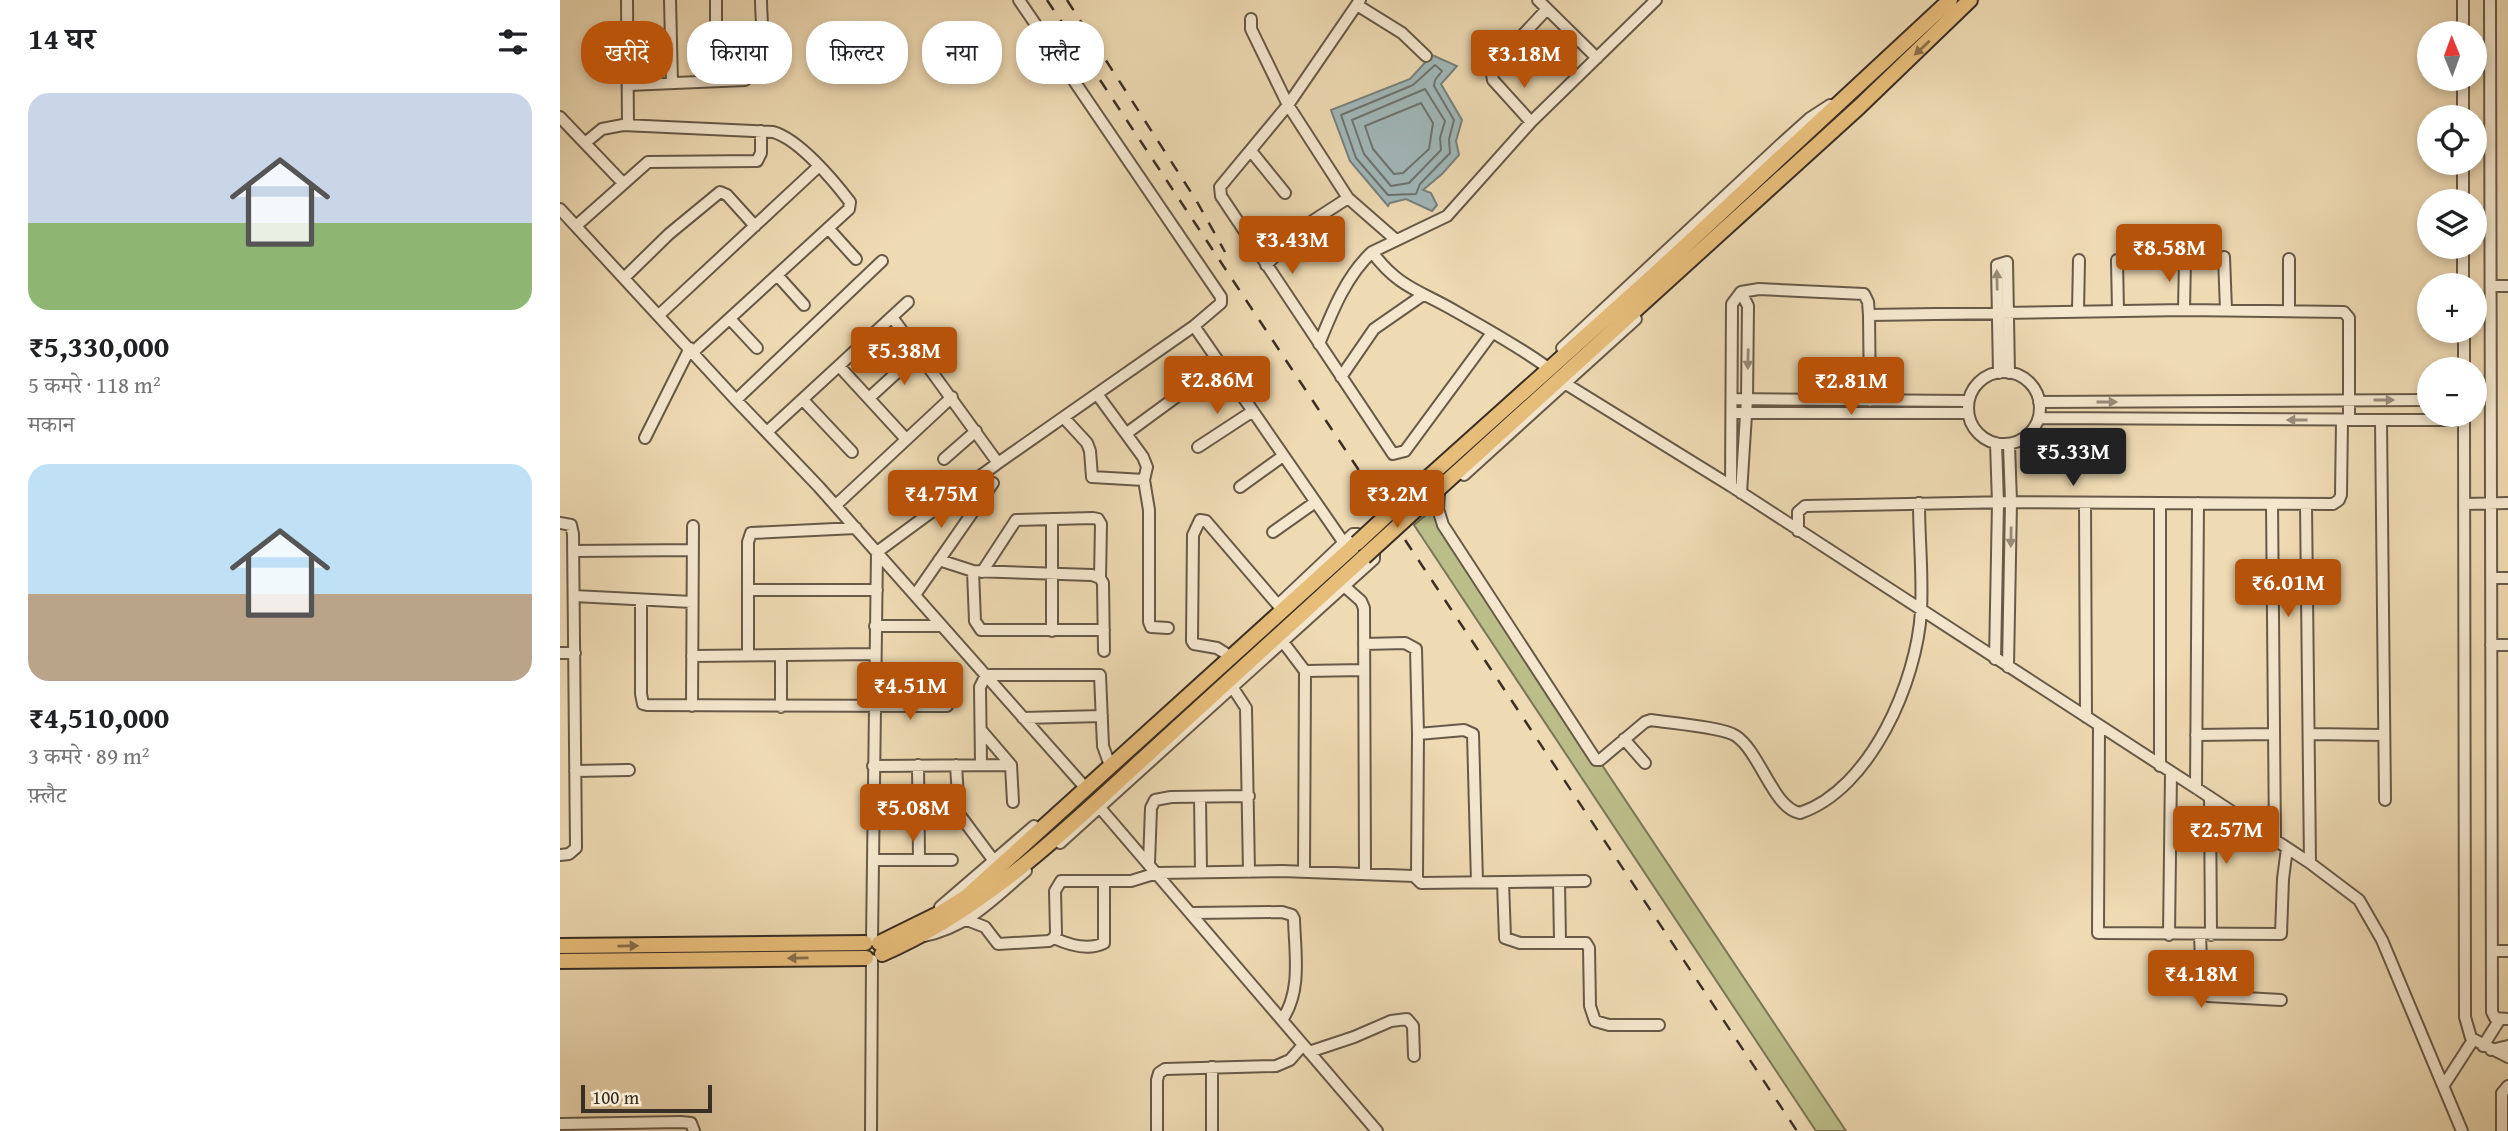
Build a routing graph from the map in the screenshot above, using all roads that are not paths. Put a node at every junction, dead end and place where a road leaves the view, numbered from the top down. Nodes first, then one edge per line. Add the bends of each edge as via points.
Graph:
1 (627, 0) edge
2 (670, 0) edge
3 (716, 0) edge
4 (761, 0) edge
5 (1019, 0) edge
6 (1538, 0) edge
7 (1656, 0) edge
8 (1950, 0) edge
9 (1970, 0) edge
10 (2463, 0) edge
11 (2490, 0) edge
12 (1359, 2) edge
13 (1547, 9) junction
14 (1251, 19) dead end
15 (671, 21) edge
16 (716, 21) edge
17 (761, 21) edge
18 (2463, 21) edge
19 (1426, 56) dead end
20 (1597, 58) junction
21 (650, 84) edge
22 (628, 85) junction
23 (1844, 98) junction
24 (1288, 105) junction
25 (1859, 107) junction
26 (560, 117) edge
27 (1531, 122) junction
28 (628, 125) junction
29 (761, 131) junction
30 (585, 143) junction
31 (1251, 151) junction
32 (818, 167) junction
33 (623, 183) junction
34 (1286, 193) dead end
35 (1348, 198) junction
36 (560, 208) edge
37 (576, 226) junction
38 (754, 226) junction
39 (828, 228) junction
40 (1396, 240) junction
41 (1372, 252) junction
42 (2224, 257) dead end
43 (856, 258) dead end
44 (2185, 258) dead end
45 (2289, 259) dead end
46 (2079, 260) dead end
47 (2117, 260) dead end
48 (882, 261) dead end
49 (1266, 265) junction
50 (777, 275) junction
51 (624, 278) junction
52 (2491, 286) junction
53 (2508, 286) edge
54 (1741, 292) junction
55 (1423, 295) junction
56 (908, 302) dead end
57 (804, 305) dead end
58 (2118, 310) junction
59 (2184, 310) junction
60 (2226, 310) junction
61 (2078, 311) junction
62 (2288, 311) junction
63 (2003, 312) junction
64 (659, 315) junction
65 (1869, 316) junction
66 (891, 317) junction
67 (730, 318) junction
68 (1194, 326) junction
69 (1492, 333) junction
70 (1319, 344) junction
71 (757, 348) dead end
72 (691, 350) junction
73 (918, 353) junction
74 (1221, 364) junction
75 (1544, 365) junction
76 (839, 366) junction
77 (2004, 373) junction
78 (1341, 377) junction
79 (1566, 384) junction
80 (1097, 394) junction
81 (951, 397) junction
82 (869, 398) junction
83 (1733, 399) junction
84 (1747, 399) junction
85 (736, 400) junction
86 (803, 400) junction
87 (2349, 400) junction
88 (2417, 400) edge
89 (1870, 401) junction
90 (1968, 401) junction
91 (2039, 401) junction
92 (1253, 411) junction
93 (1732, 413) junction
94 (1745, 413) junction
95 (1968, 413) junction
96 (1064, 418) junction
97 (2039, 418) junction
98 (2417, 419) edge
99 (2345, 420) junction
100 (2381, 420) junction
101 (2464, 427) edge
102 (976, 430) junction
103 (767, 432) junction
104 (1126, 433) junction
105 (646, 438) dead end
106 (906, 439) junction
107 (1996, 443) junction
108 (2009, 444) junction
109 (1198, 447) dead end
110 (852, 452) dead end
111 (1283, 456) junction
112 (944, 459) dead end
113 (998, 463) junction
114 (1144, 480) junction
115 (993, 483) dead end
116 (1240, 486) dead end
117 (1731, 486) junction
118 (1415, 490) junction
119 (1741, 493) junction
120 (1431, 498) junction
121 (2011, 502) junction
122 (1314, 503) junction
123 (1919, 503) junction
124 (1998, 503) junction
125 (2198, 503) junction
126 (2491, 503) junction
127 (2508, 503) edge
128 (2085, 504) junction
129 (2160, 504) junction
130 (2272, 504) junction
131 (2306, 504) junction
132 (2464, 504) junction
133 (836, 505) junction
134 (1052, 519) junction
135 (560, 523) edge
136 (692, 526) dead end
137 (856, 528) junction
138 (1798, 531) junction
139 (1273, 532) dead end
140 (1351, 543) junction
141 (692, 550) junction
142 (573, 551) junction
143 (877, 552) junction
144 (939, 560) junction
145 (977, 572) junction
146 (1053, 574) junction
147 (1100, 578) junction
148 (2491, 578) junction
149 (2508, 578) edge
150 (1344, 586) junction
151 (748, 590) junction
152 (877, 590) junction
153 (574, 596) junction
154 (915, 596) junction
155 (641, 600) junction
156 (692, 602) junction
157 (1278, 605) junction
158 (1921, 611) junction
159 (875, 626) junction
160 (940, 626) junction
161 (1168, 628) dead end
162 (1104, 630) junction
163 (1052, 631) junction
164 (1283, 642) junction
165 (1364, 644) junction
166 (2491, 645) junction
167 (2508, 645) edge
168 (1104, 650) dead end
169 (560, 653) edge
170 (575, 653) junction
171 (1225, 653) junction
172 (874, 654) junction
173 (748, 655) junction
174 (781, 655) junction
175 (692, 656) junction
176 (1995, 659) junction
177 (2008, 667) junction
178 (1364, 670) junction
179 (1305, 671) junction
180 (986, 676) junction
181 (874, 678) junction
182 (950, 678) dead end
183 (1233, 688) junction
184 (692, 706) junction
185 (781, 706) junction
186 (947, 706) dead end
187 (873, 707) junction
188 (1102, 716) junction
189 (2086, 717) junction
190 (1023, 718) junction
191 (2099, 727) junction
192 (981, 730) junction
193 (1418, 734) junction
194 (2196, 734) junction
195 (2273, 734) junction
196 (2310, 734) junction
197 (2384, 736) junction
198 (1624, 739) junction
199 (1108, 760) junction
200 (1645, 763) dead end
201 (981, 764) junction
202 (918, 765) junction
203 (956, 765) junction
204 (1011, 765) junction
205 (873, 766) junction
206 (2165, 769) junction
207 (629, 770) dead end
208 (575, 771) junction
209 (1082, 784) junction
210 (2196, 788) junction
211 (1249, 796) junction
212 (1200, 797) junction
213 (2210, 797) junction
214 (2385, 800) dead end
215 (1013, 802) dead end
216 (1101, 809) junction
217 (2275, 840) junction
218 (2287, 848) junction
219 (560, 855) edge
220 (873, 860) junction
221 (919, 860) junction
222 (952, 860) dead end
223 (994, 861) junction
224 (1149, 863) junction
225 (2310, 863) junction
226 (1201, 872) junction
227 (1249, 872) junction
228 (1304, 872) junction
229 (1157, 873) junction
230 (1364, 873) junction
231 (1417, 877) junction
232 (1104, 881) junction
233 (1585, 881) dead end
234 (1476, 882) junction
235 (1503, 882) junction
236 (1559, 882) junction
237 (1192, 913) junction
238 (967, 920) junction
239 (921, 922) junction
240 (2169, 935) junction
241 (2205, 935) junction
242 (920, 937) junction
243 (1054, 938) junction
244 (1560, 942) junction
245 (560, 946) edge
246 (873, 949) junction
247 (2492, 951) junction
248 (2508, 951) edge
249 (560, 961) edge
250 (2281, 1000) dead end
251 (2504, 1019) edge
252 (1282, 1020) junction
253 (1659, 1025) dead end
254 (2473, 1040) junction
255 (2508, 1046) edge
256 (1306, 1048) junction
257 (2487, 1048) junction
258 (1414, 1056) dead end
259 (2508, 1057) edge
260 (1212, 1068) junction
261 (2444, 1084) junction
262 (2508, 1086) edge
263 (564, 1126) edge
264 (694, 1131) edge
265 (872, 1131) edge
266 (1157, 1131) edge
267 (1212, 1131) edge
268 (1377, 1131) edge
269 (2462, 1131) edge
270 (2502, 1131) edge

1 - 22 street
2 - 15 street
3 - 16 street
4 - 17 street
5 - 68 street via 1221,297 1222,303
6 - 13 street
7 - 20 street
8 - 23 main road
9 -> 25 main road
10 - 18 street
11 - 52 street
12 - 19 street
12 - 24 street
13 - 20 street
13 - 27 street via 1491,69 1493,80
14 - 24 street via 1251,29
20 - 27 street
21 - 22 street
22 - 28 street
23 - 75 street via 1810,118
23 - 118 main road
24 - 31 street
24 - 35 street
25 - 79 street
25 - 120 main road
26 - 30 street
27 - 40 street via 1447,216
28 - 29 street
28 - 30 street via 602,129
29 - 32 street via 785,136
29 - 33 street via 757,161 648,162
30 - 33 street
31 - 34 street
31 - 49 street via 1219,192
32 - 38 street
32 - 39 street via 851,205
33 - 37 street
35 - 40 street
35 - 49 street via 1305,227
36 - 37 street
37 - 51 street
38 - 51 street via 727,194 720,192
38 - 64 street
39 - 43 street
39 - 50 street
40 - 41 street
41 - 55 street via 1391,276
41 - 70 street via 1343,292
42 - 60 street
44 - 59 street
45 - 62 street
46 - 61 street
47 - 58 street
48 - 85 street
49 - 70 street
50 - 57 street
50 - 67 street
51 - 64 street
52 - 53 street
52 - 126 street
54 - 65 street via 1859,292 1867,296
54 - 83 street via 1732,304
54 -> 84 street via 1748,306
55 - 69 street
55 - 78 street via 1374,329
56 - 66 street
58 - 59 street
58 - 61 street
59 - 60 street
60 - 62 street
61 - 63 street
62 - 87 street via 2348,314
63 - 65 street
63 - 77 street
64 - 72 street
65 - 89 street
66 - 73 street
66 - 76 street
67 - 71 street
67 - 72 street
68 - 74 street
68 - 80 street
69 - 75 street
69 - 78 street via 1399,454 1389,451
70 - 78 street
72 - 85 street
72 - 105 street
73 - 81 street
73 - 82 street
74 - 92 street
74 - 104 street
75 - 118 street via 1433,465
76 - 82 street
76 - 86 street
77 - 90 street via 1979,382
77 - 91 street via 2027,380
79 - 117 street
79 - 120 street
80 - 96 street
80 - 104 street
81 - 102 street
81 - 106 street
82 - 106 street
83 - 84 street
83 - 93 street
84 - 89 street
84 - 94 street
85 - 103 street
86 - 103 street
86 - 110 street
87 -> 88 street
91 -> 87 street
87 - 99 street
89 - 90 street
90 - 95 street
91 - 97 street
92 - 109 street
92 - 111 street
93 - 94 street
93 - 117 street
94 - 95 street
94 - 119 street
95 - 107 street via 1977,433
96 - 113 street
96 - 114 street via 1087,443 1092,477
99 -> 97 street
97 - 108 street via 2028,435
98 - 100 street
99 - 100 street
99 - 131 street via 2339,500
100 - 197 street
101 - 132 street
102 - 112 street
102 - 113 street
103 - 133 street
104 - 114 street via 1147,467
106 - 133 street
107 - 108 street
107 - 124 street
108 - 121 street
111 - 116 street
111 - 122 street
113 - 143 street
114 - 161 street via 1149,510 1149,622 1151,627
115 - 144 street
117 - 119 street
118 - 140 main road, bridge
119 - 138 street
120 - 198 street via 1443,525 1595,760
120 - 242 main road, bridge via 1070,826 986,896
121 - 124 street
121 - 128 street
121 -> 177 street
122 - 139 street
122 - 140 street
123 - 124 street
123 - 138 street via 1805,506 1798,512
123 - 158 street
124 - 176 street
125 - 129 street
125 - 130 street
125 - 194 street
126 - 127 street
126 - 132 street
126 - 148 street
128 - 129 street
128 - 189 street
129 - 206 street
130 - 131 street
130 - 195 street
131 - 196 street
132 - 254 street via 2465,1017
133 - 137 street
134 - 145 street via 1016,520
134 - 146 street
134 - 147 street via 1098,519
135 - 142 street via 573,528
136 - 141 street
137 - 143 street
137 - 151 street via 751,533
138 - 158 street
140 - 150 street via 1353,534 1358,534 1375,556
140 - 157 street
140 - 239 main road via 966,897
141 - 142 street
141 - 156 street
142 - 153 street
143 - 152 street
143 - 154 street
144 - 145 street
144 - 154 street
145 - 146 street
145 - 163 street via 977,627
146 - 147 street
146 - 163 street
147 - 162 street
148 - 149 street
148 - 166 street
150 - 164 street
150 - 165 street via 1362,601
151 - 152 street
151 - 173 street
152 - 159 street
153 - 155 street
153 - 170 street
154 - 160 street
155 - 156 street
155 - 184 street via 643,704
156 - 175 street
157 - 171 street
157 - 171 street via 1200,520 1193,535 1192,640
158 - 176 street
158 - 198 street via 1901,694 1870,755 1848,783 1804,812 1791,810 1735,735 1651,720
159 - 160 street
159 - 172 street
160 - 180 street
162 - 163 street
162 - 168 street
164 - 179 street
164 - 183 street
165 - 178 street
165 - 193 street via 1405,643 1416,649
166 - 167 street
166 - 247 street
169 - 170 street
170 - 208 street
171 - 199 street
172 - 174 street
172 - 181 street
173 - 174 street
173 - 175 street
174 - 185 street
175 - 184 street
176 - 177 street
177 - 189 street
178 - 179 street
178 - 230 street
179 - 228 street
180 - 188 street via 1100,675
180 - 190 street
180 - 192 street via 980,687
181 - 182 street
181 - 187 street
183 - 211 street via 1246,708
183 - 216 street
184 - 185 street
185 - 187 street
186 - 187 street
187 - 205 street
188 - 190 street
188 - 199 street
189 - 191 street
190 - 209 street
191 - 206 street
191 - 240 street via 2097,930 2102,935
192 - 201 street
192 - 204 street
193 - 231 street
193 - 234 street via 1464,730 1473,734
194 - 195 street
194 - 210 street
195 - 217 street
196 - 197 street
196 - 225 street
197 - 214 street
198 - 200 street
199 - 209 street
201 - 203 street
201 - 204 street
202 - 203 street
202 - 205 street
202 - 221 street
203 - 223 street via 960,814
204 - 215 street
205 - 220 street
206 - 210 street
206 - 240 street
207 - 208 street
208 - 219 street via 576,848 569,855
209 - 223 street
210 - 213 street
211 - 212 street
211 - 227 street
212 - 224 street via 1155,800
212 - 226 street
213 - 217 street
213 - 241 street
216 - 224 street
216 - 238 street
217 - 218 street
218 - 225 street
218 - 241 street via 2281,934
220 - 221 street
220 - 246 street
221 - 222 street
223 - 239 street
224 - 229 street
225 - 261 street via 2367,910
226 - 227 street
226 - 229 street
227 - 228 street
228 - 230 street
229 - 232 street via 1131,881
229 - 237 street
230 - 231 street
231 - 234 street via 1420,883
232 - 243 street via 1065,880 1058,884
232 - 243 street via 1104,943 1075,946
233 - 236 street
234 - 235 street
235 - 236 street
235 - 244 street via 1505,938 1520,943
236 - 244 street
237 - 252 street
237 - 252 street via 1292,915 1295,991
238 - 242 street via 947,931
238 - 243 street via 985,927 998,944 1036,944
239 - 246 main road
240 - 241 street
241 - 250 street via 2202,987 2208,996
242 - 246 main road
244 - 253 street via 1586,943 1589,948 1590,1006 1595,1021
245 -> 246 main road
246 -> 249 main road
246 - 265 street
247 - 248 street
247 - 251 street via 2492,1012 2495,1018
251 - 257 street
252 - 256 street
254 - 257 street
254 - 261 street
255 - 257 street
256 - 258 street via 1407,1019 1413,1026
256 - 260 street via 1276,1066
256 - 268 street
257 - 259 street
260 - 266 street via 1172,1068 1160,1073
260 - 267 street
261 - 269 street
262 - 270 street via 2502,1093
263 - 264 street via 681,1122 691,1123

